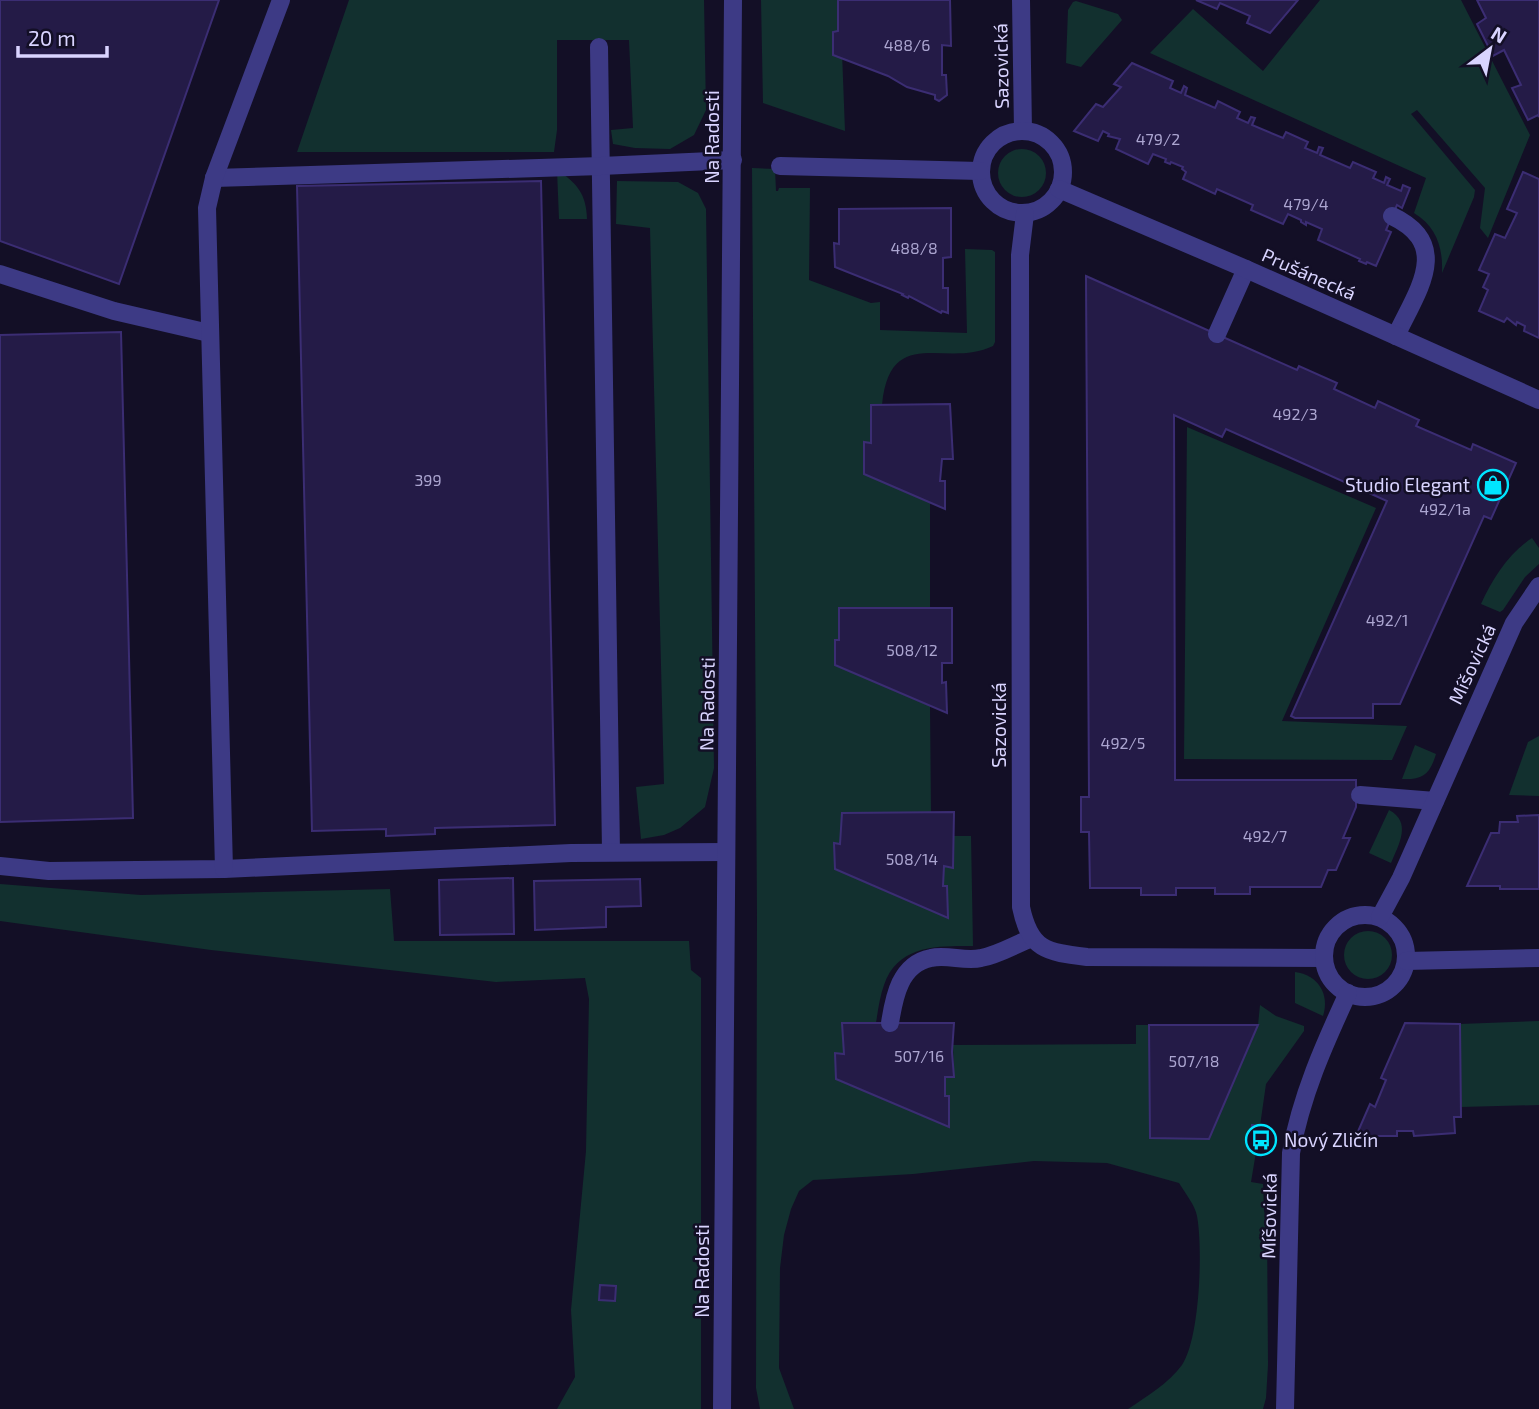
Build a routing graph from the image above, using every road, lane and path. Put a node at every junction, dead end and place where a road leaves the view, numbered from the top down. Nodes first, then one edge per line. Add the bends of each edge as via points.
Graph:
1 (281, 0) edge
2 (733, 0) edge
3 (1021, 0) edge
4 (599, 47) dead end
5 (1023, 131) junction
6 (733, 160) junction
7 (601, 166) junction
8 (780, 166) dead end
9 (980, 171) junction
10 (214, 178) junction
11 (1059, 189) junction
12 (1025, 214) junction
13 (1392, 216) dead end
14 (1246, 269) junction
15 (0, 274) edge
16 (209, 333) junction
17 (1217, 334) dead end
18 (1396, 336) junction
19 (1539, 400) edge
20 (1539, 586) edge
21 (1360, 795) dead end
22 (1435, 801) junction
23 (611, 852) junction
24 (726, 852) junction
25 (0, 866) edge
26 (225, 869) junction
27 (1380, 917) junction
28 (1032, 938) junction
29 (1324, 958) junction
30 (1539, 958) edge
31 (1406, 961) junction
32 (1348, 993) junction
33 (890, 1023) dead end
34 (722, 1409) edge
35 (1285, 1409) edge

1 - 10 street
2 - 6 street, Na Radosti
3 - 5 street, Sazovická
4 - 7 street
5 - 9 street, Sazovická via 998,138 989,147
5 - 11 street, Sazovická via 1048,140 1056,150 1063,176
6 - 7 street
6 - 24 street, Na Radosti
7 - 10 street
7 - 23 street
8 - 9 street
9 - 12 street via 988,197 1012,212
10 - 16 street via 207,208
11 - 12 street via 1046,206
11 - 14 street, Prušánecká
12 - 28 street, Sazovická via 1020,256 1021,907
13 - 18 street via 1416,232 1426,253 1422,282
14 - 17 street
14 - 18 street, Prušánecká
15 - 16 street via 114,311
16 - 26 street
18 - 19 street, Prušánecká
20 - 22 street, Míšovická via 1514,623
21 - 22 street
22 - 27 street, Míšovická
23 - 24 street
23 - 26 street
24 - 34 street, Na Radosti
25 - 26 street via 49,871
27 - 29 street via 1367,914 1341,922 1325,944
27 - 31 street via 1400,934
28 - 29 street via 1057,953 1087,957
28 - 33 street via 980,959 931,958 918,963 900,981
29 - 32 street via 1331,979
30 - 31 street
31 - 32 street via 1403,973 1385,992 1360,997
32 - 35 street, Míšovická via 1297,1118 1292,1153

